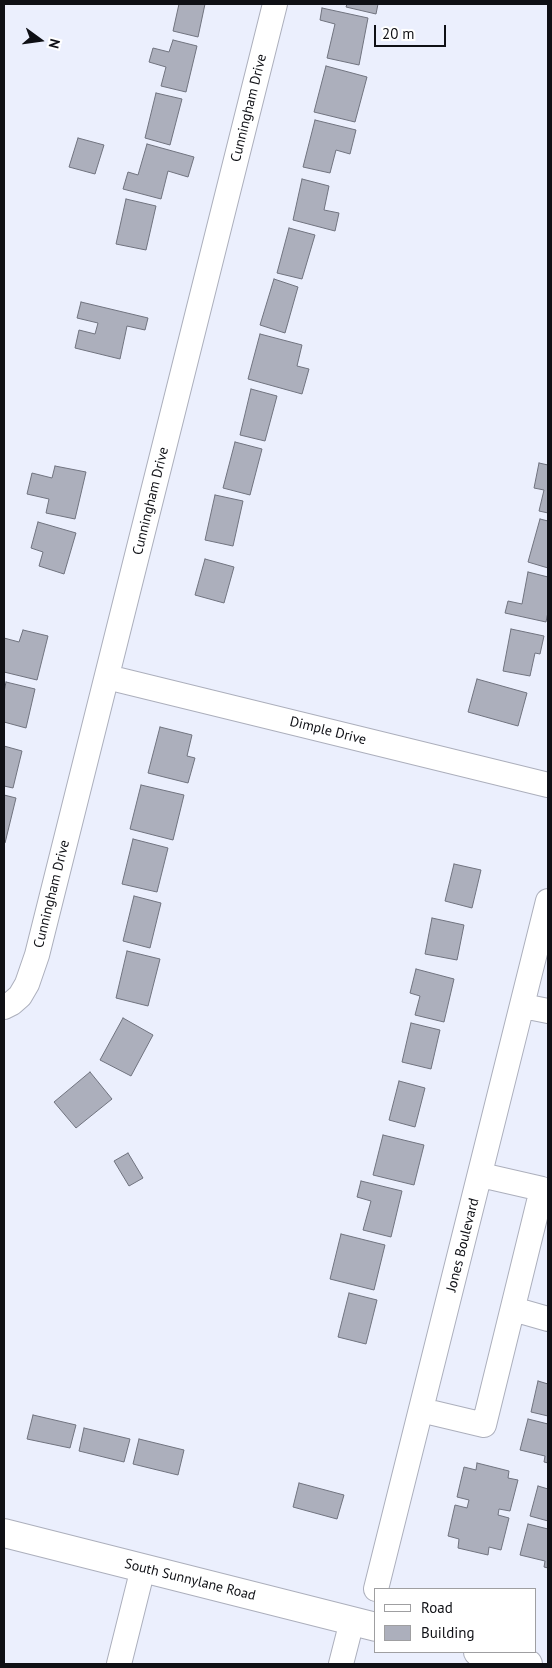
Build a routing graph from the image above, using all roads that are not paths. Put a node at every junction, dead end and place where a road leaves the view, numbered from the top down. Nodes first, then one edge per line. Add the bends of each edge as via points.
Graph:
1 (275, 4) edge
2 (107, 677) junction
3 (548, 785) edge
4 (548, 901) edge
5 (12, 1002) edge
6 (523, 1006) junction
7 (548, 1011) edge
8 (480, 1175) junction
9 (513, 1309) junction
10 (548, 1319) edge
11 (420, 1410) junction
12 (4, 1533) edge
13 (143, 1568) junction
14 (376, 1588) edge
15 (374, 1596) edge
16 (365, 1624) edge
17 (482, 1653) edge
18 (119, 1664) edge
19 (341, 1664) edge
20 (528, 1664) edge

1 - 2 street, Cunningham Drive
2 - 3 street, Dimple Drive
2 - 5 street, Cunningham Drive via 37,955 27,984
4 - 6 street, Jones Boulevard
6 - 7 street
6 - 8 street, Jones Boulevard
8 - 9 street via 542,1189
8 - 11 street, Jones Boulevard
9 - 10 street
9 - 11 street via 484,1425
11 - 14 street, Jones Boulevard
12 - 13 main road, South Sunnylane Road
13 - 16 main road, South Sunnylane Road
13 - 18 street
15 - 16 street, Jones Boulevard
16 - 19 street, Jones Boulevard
17 - 20 main road

